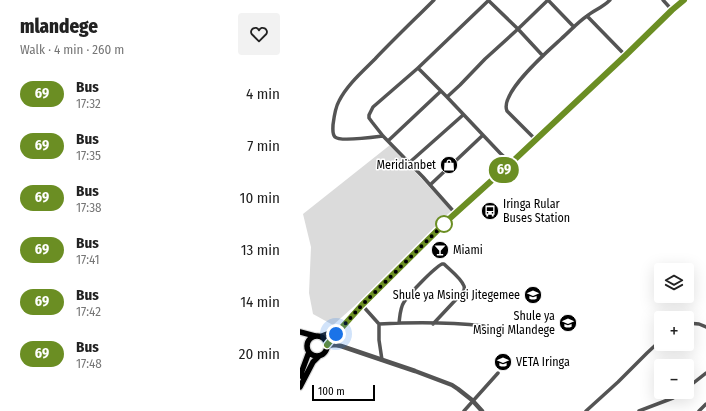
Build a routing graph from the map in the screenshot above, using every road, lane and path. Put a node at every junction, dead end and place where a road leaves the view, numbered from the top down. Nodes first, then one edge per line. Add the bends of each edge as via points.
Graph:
1 (434, 0) edge
2 (489, 0) edge
3 (548, 0) edge
4 (610, 0) edge
5 (663, 0) edge
6 (684, 0) edge
7 (672, 10) junction
8 (587, 16) junction
9 (574, 27) junction
10 (518, 29) junction
11 (626, 55) junction
12 (543, 56) junction
13 (418, 68) junction
14 (441, 91) junction
15 (447, 97) junction
16 (463, 115) junction
17 (484, 135) junction
18 (383, 136) junction
19 (389, 140) junction
20 (536, 140) junction
21 (410, 162) junction
22 (511, 163) junction
23 (430, 185) junction
24 (455, 213) junction
25 (362, 305) junction
26 (399, 323) junction
27 (379, 324) junction
28 (433, 324) junction
29 (694, 324) edge
30 (344, 325) junction
31 (484, 326) dead end
32 (706, 327) edge
33 (300, 332) edge
34 (318, 336) junction
35 (300, 345) edge
36 (327, 345) junction
37 (654, 346) edge
38 (308, 350) junction
39 (320, 356) junction
40 (382, 360) junction
41 (498, 373) dead end
42 (706, 373) edge
43 (300, 376) edge
44 (694, 382) edge
45 (300, 387) edge
46 (670, 399) edge
47 (472, 400) junction
48 (706, 404) edge
49 (464, 411) edge
50 (482, 411) edge
51 (586, 411) edge
52 (639, 411) edge
53 (699, 411) edge

1 - 18 street via 356,78 339,101 333,123 335,137 340,139
2 - 10 street
2 - 13 street
3 - 9 street
3 - 10 street
4 - 8 street
5 - 7 street
6 - 7 main road
7 - 11 main road
8 - 9 street
8 - 11 street
9 - 12 street
10 - 12 street
10 - 15 street
11 - 20 main road
12 - 20 street via 520,79 506,105 510,115
13 - 14 street
13 - 18 street via 370,112 369,118
14 - 15 street
14 - 19 street
15 - 16 street
16 - 17 street
16 - 21 street
17 - 22 street
17 - 23 street
18 - 19 street
19 - 21 street
20 - 22 main road
21 - 23 street
22 - 24 main road
23 - 24 street
24 - 25 main road
25 - 27 street
25 - 30 main road
26 - 27 street
26 - 28 street
26 - 28 street via 406,299 437,267 444,264 464,289
27 - 40 street
28 - 31 street
29 - 32 street
30 - 34 main road via 333,332
30 - 36 main road
33 - 34 highway
34 - 36 highway via 326,340
34 - 38 highway via 308,341
35 - 38 highway
36 - 39 highway via 326,351
36 - 40 street via 338,345
37 - 51 street
38 - 39 highway via 314,356
38 - 43 highway
39 - 45 highway via 313,362
40 - 47 street via 452,385
41 - 47 street
42 - 44 street
46 - 52 street
47 - 49 street
47 - 50 street
48 - 53 street

